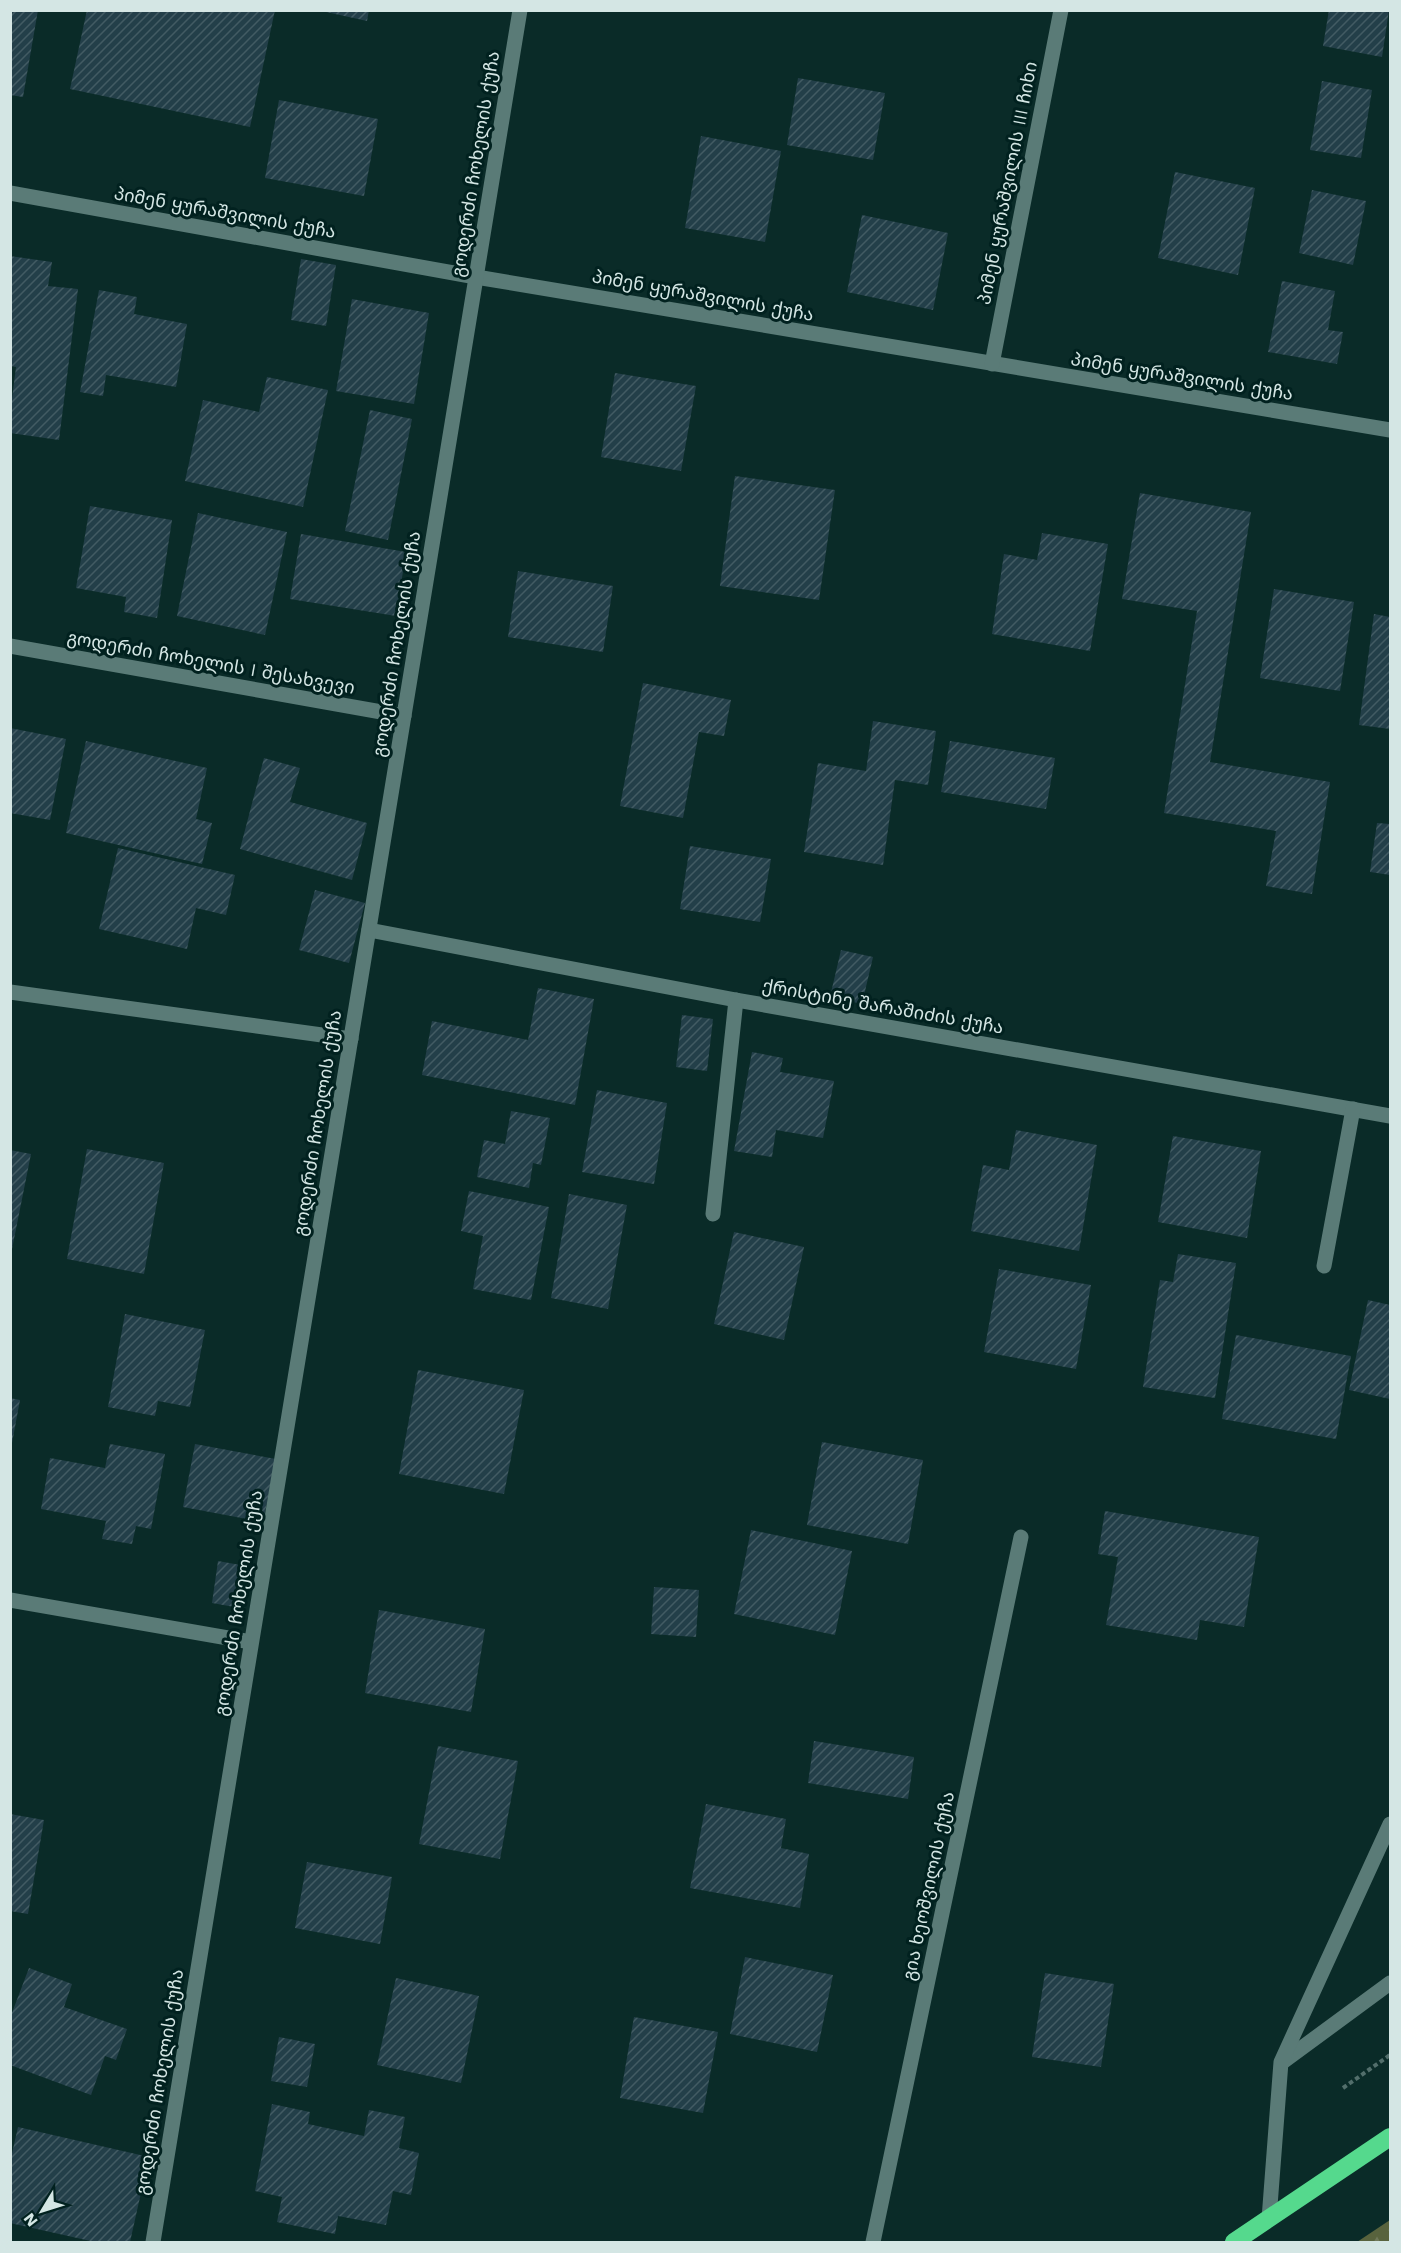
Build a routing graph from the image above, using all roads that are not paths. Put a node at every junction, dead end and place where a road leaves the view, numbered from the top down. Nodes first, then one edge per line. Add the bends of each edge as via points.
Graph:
1 (520, 10) edge
2 (1061, 10) edge
3 (10, 193) edge
4 (476, 277) junction
5 (992, 364) junction
6 (1390, 430) edge
7 (10, 645) edge
8 (404, 716) junction
9 (369, 930) junction
10 (10, 992) edge
11 (736, 1000) junction
12 (351, 1039) junction
13 (1353, 1109) junction
14 (1390, 1116) edge
15 (713, 1214) dead end
16 (1324, 1266) dead end
17 (1021, 1537) dead end
18 (10, 1600) edge
19 (251, 1641) junction
20 (1390, 1824) edge
21 (1390, 1983) edge
22 (1281, 2062) junction
23 (1390, 2137) edge
24 (1269, 2219) junction
25 (153, 2242) edge
26 (873, 2242) edge
27 (1234, 2242) edge

1 - 4 street, გოდერძი ჩოხელის ქუჩა
2 - 5 street, პიმენ ყურაშვილის III ჩიხი
3 - 4 street, პიმენ ყურაშვილის ქუჩა
4 - 5 street, პიმენ ყურაშვილის ქუჩა
4 - 8 street, გოდერძი ჩოხელის ქუჩა
5 - 6 street, პიმენ ყურაშვილის ქუჩა
7 - 8 street, გოდერძი ჩოხელის I შესახვევი
8 - 9 street, გოდერძი ჩოხელის ქუჩა
9 - 11 street, ქრისტინე შარაშიძის ქუჩა
9 - 12 street, გოდერძი ჩოხელის ქუჩა
10 - 12 street
11 - 13 street, ქრისტინე შარაშიძის ქუჩა
11 - 15 street
12 - 19 street, გოდერძი ჩოხელის ქუჩა
13 - 14 street, ქრისტინე შარაშიძის ქუჩა
13 - 16 street
17 - 26 street, გია ხეოშვილის ქუჩა
18 - 19 street
19 - 25 street, გოდერძი ჩოხელის ქუჩა
20 - 22 street
21 - 22 street
22 - 24 street
23 - 24 highway
24 - 27 highway

